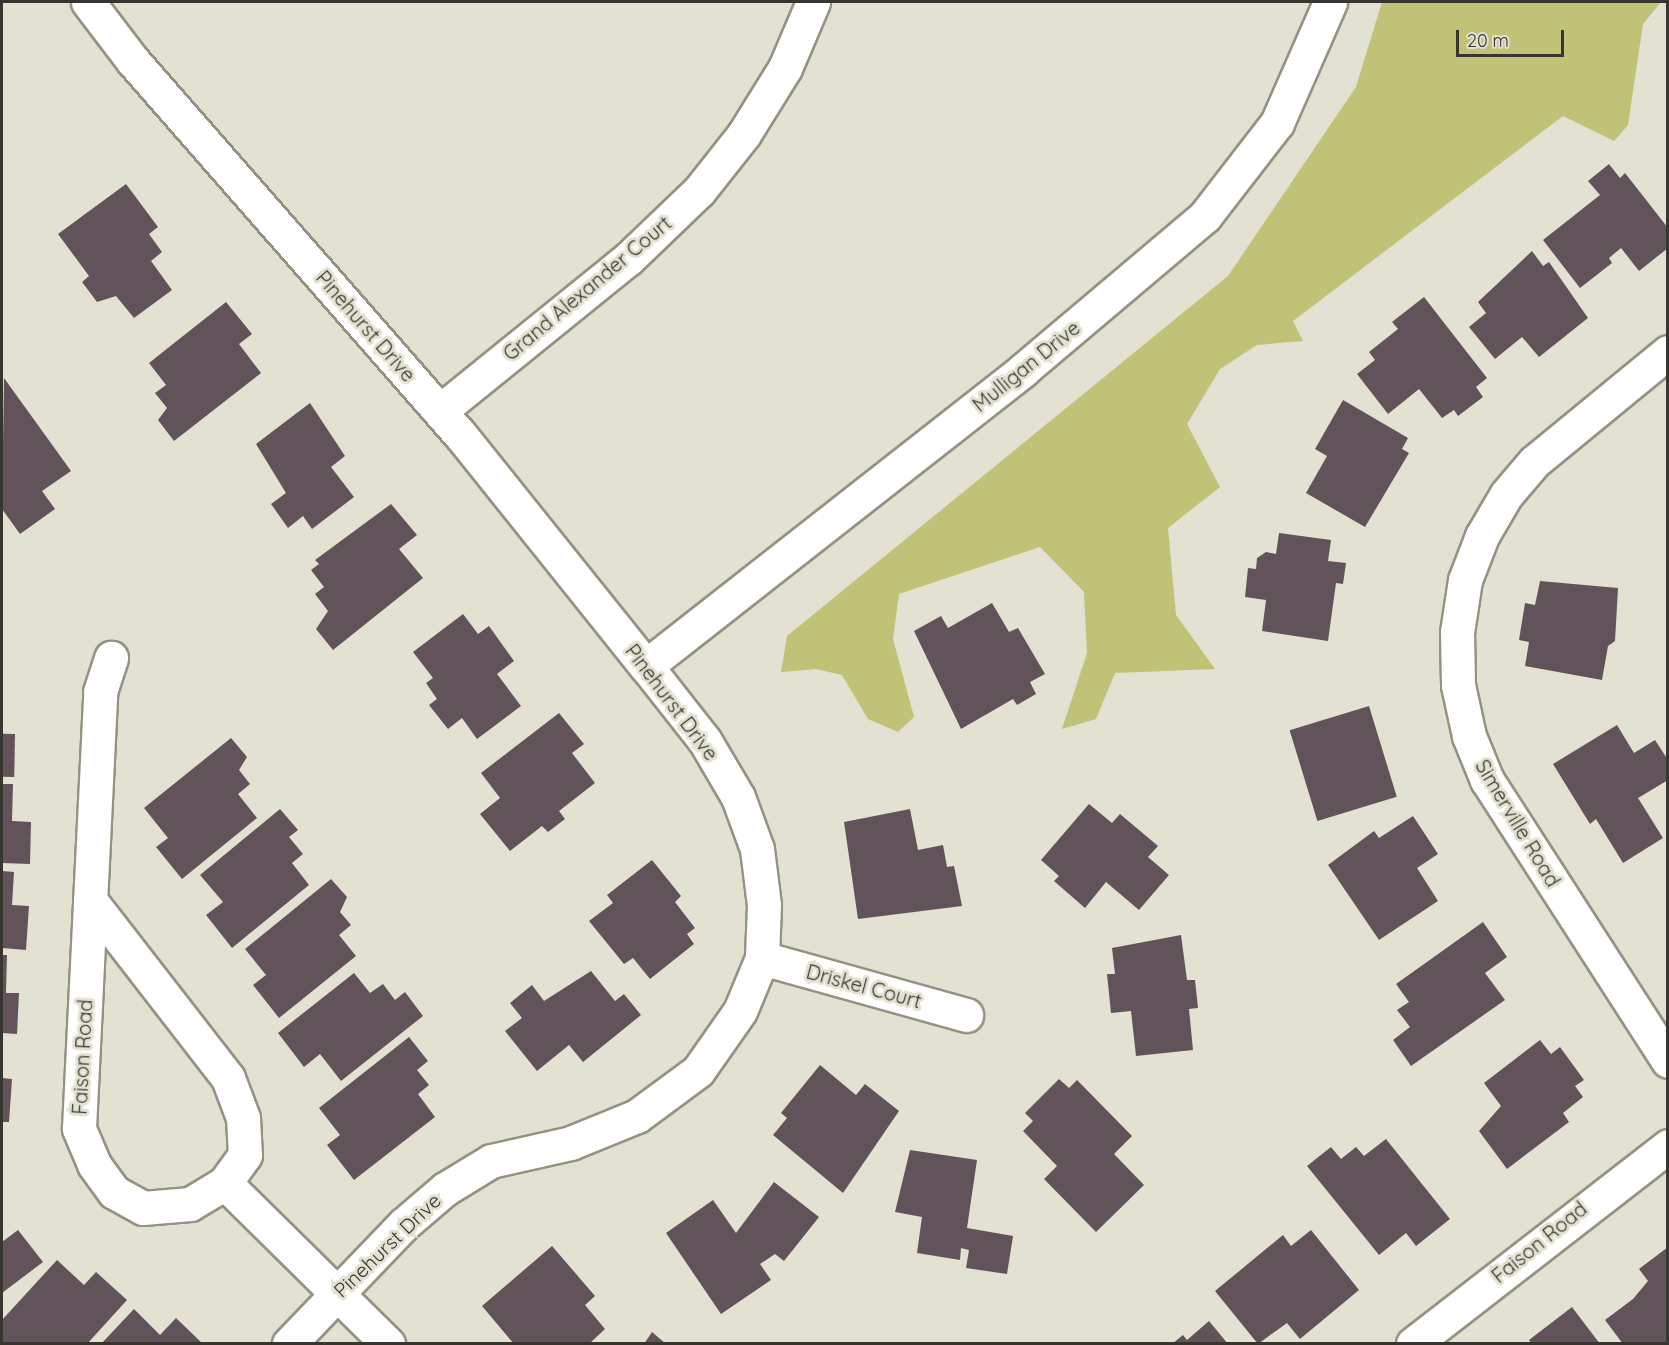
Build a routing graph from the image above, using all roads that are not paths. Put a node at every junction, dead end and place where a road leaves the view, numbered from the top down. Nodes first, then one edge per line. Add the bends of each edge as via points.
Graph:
1 (88, 2) edge
2 (813, 2) edge
3 (1330, 2) edge
4 (1668, 352) edge
5 (440, 411) junction
6 (111, 658) dead end
7 (646, 666) junction
8 (90, 900) junction
9 (762, 958) junction
10 (966, 1015) dead end
11 (1668, 1061) edge
12 (1668, 1146) edge
13 (225, 1183) junction
14 (337, 1293) junction
15 (289, 1344) edge
16 (388, 1344) edge
17 (1413, 1344) edge

1 - 5 street, Pinehurst Drive via 133,61
2 - 5 street, Grand Alexander Court via 785,68 744,134 699,191 628,259
3 - 7 street, Mulligan Drive via 1277,123 1205,216 1023,370
4 - 11 street, Simerville Road via 1534,462 1506,495 1470,569 1457,632 1458,685 1469,736 1487,780
5 - 7 street, Pinehurst Drive
6 - 8 street, Faison Road via 100,692
7 - 9 street, Pinehurst Drive via 705,741 738,797 757,849 764,905
8 - 13 street, Faison Road via 228,1078 243,1118 245,1155
8 - 13 street, Faison Road via 79,1128 93,1164 114,1191 143,1208 190,1204
9 - 10 street, Driskel Court
9 - 14 street, Pinehurst Drive via 740,1011 698,1071 637,1116 571,1143 491,1161 403,1225
12 - 17 street, Faison Road
13 - 14 street
14 - 15 street, Pinehurst Drive
14 - 16 street

